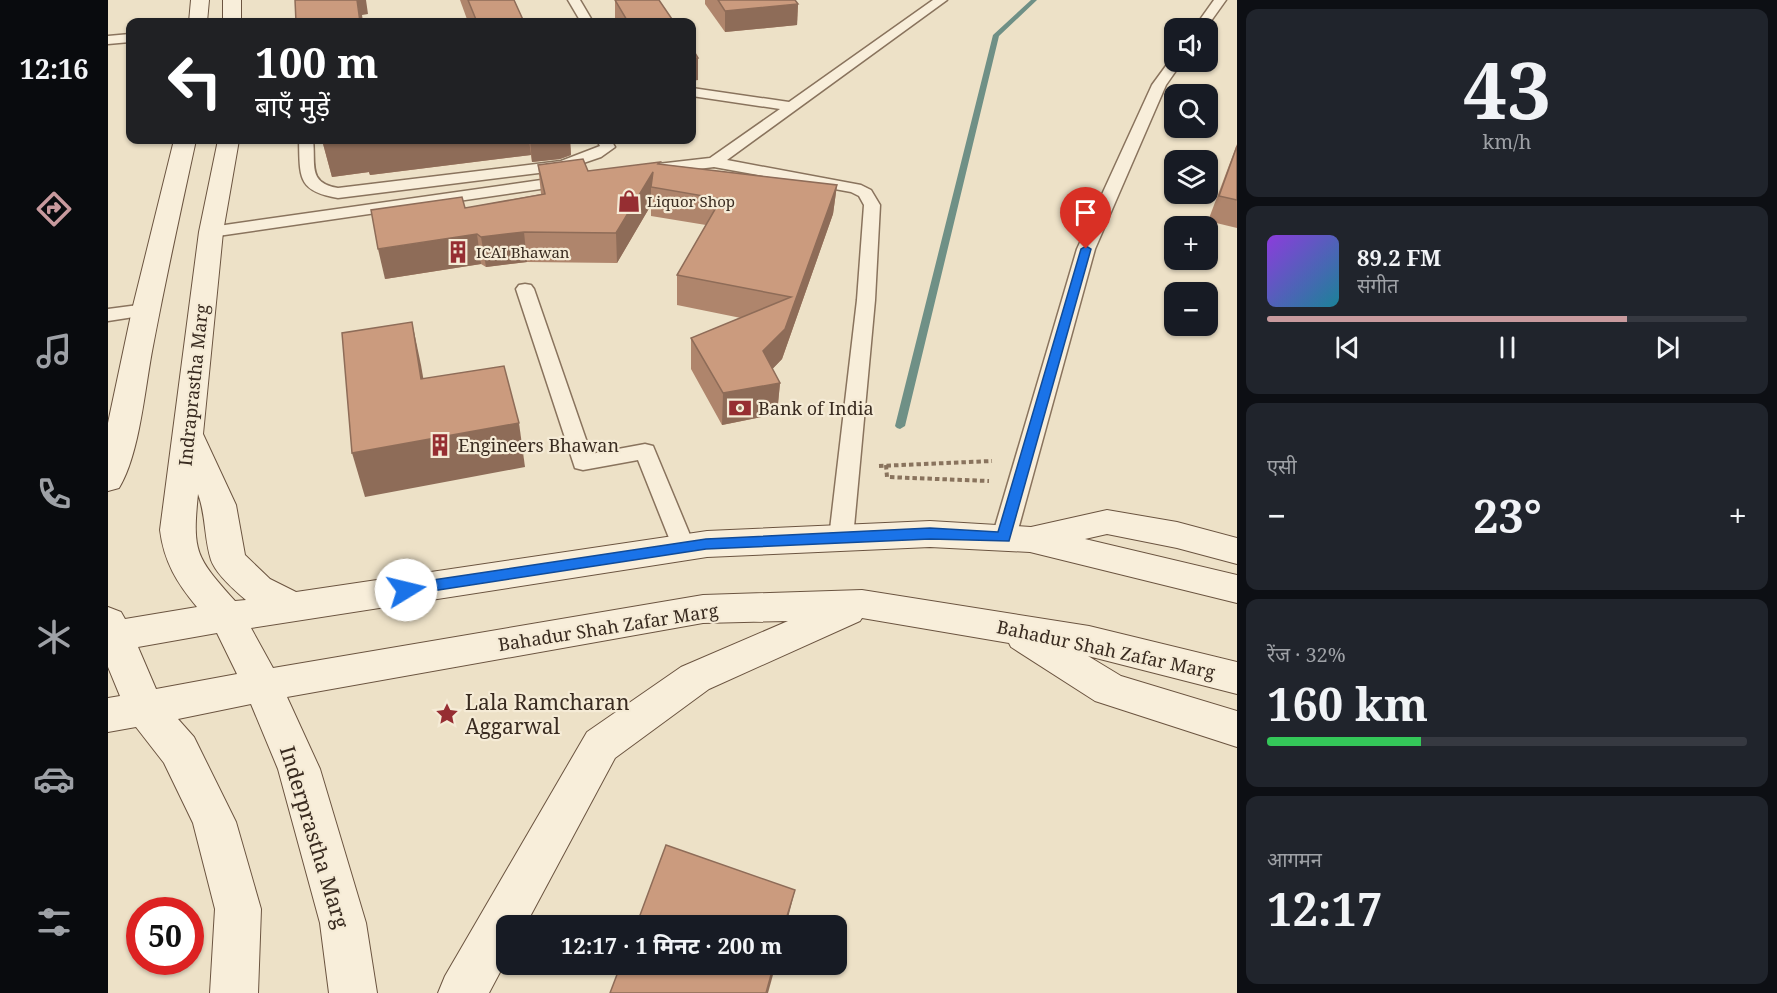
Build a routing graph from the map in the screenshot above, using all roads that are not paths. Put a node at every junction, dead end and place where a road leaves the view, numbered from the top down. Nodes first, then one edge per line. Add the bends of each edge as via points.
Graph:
1 (200, 0) edge
2 (232, 0) edge
3 (574, 0) edge
4 (941, 0) edge
5 (1220, 0) edge
6 (198, 18) edge
7 (232, 18) edge
8 (585, 18) edge
9 (1207, 18) edge
10 (126, 38) edge
11 (108, 40) edge
12 (1169, 72) edge
13 (696, 93) edge
14 (790, 106) junction
15 (184, 144) edge
16 (227, 144) edge
17 (306, 144) edge
18 (606, 144) edge
19 (714, 162) junction
20 (636, 172) edge
21 (590, 178) edge
22 (211, 232) junction
23 (525, 289) dead end
24 (146, 310) junction
25 (108, 315) edge
26 (188, 434) junction
27 (114, 448) edge
28 (108, 480) edge
29 (841, 538) junction
30 (1017, 538) junction
31 (683, 547) junction
32 (1237, 551) edge
33 (1237, 589) edge
34 (862, 604) junction
35 (292, 607) junction
36 (227, 617) junction
37 (1010, 627) junction
38 (110, 632) edge
39 (1237, 678) edge
40 (262, 685) junction
41 (127, 711) edge
42 (1237, 729) edge
43 (234, 993) edge
44 (352, 993) edge
45 (462, 993) edge

1 - 6 main road
2 - 7 main road
3 - 8 lane
4 - 14 lane
5 - 9 lane
10 - 11 lane
12 - 30 lane via 1086,249
13 - 14 lane
14 - 19 lane
15 - 24 main road
16 - 22 main road, Indraprastha Marg
17 - 18 lane via 311,184 320,191 338,193 563,165 596,154 608,147
19 - 20 lane
19 - 29 lane via 855,188 870,199 866,300
21 - 22 lane
22 - 26 main road, Indraprastha Marg
23 - 31 lane via 584,463 645,451
24 - 25 lane
24 - 27 main road
26 - 35 main road via 219,505 229,560 257,589
26 - 36 main road, Indraprastha Marg via 177,530 180,550 190,574
27 - 28 main road
29 - 30 main road via 930,534
29 - 31 main road
30 - 32 main road via 1107,522
30 - 33 main road
31 - 35 main road
34 - 37 main road, Bahadur Shah Zafar Marg
34 - 40 main road, Bahadur Shah Zafar Marg via 703,609
34 - 45 main road via 695,678 601,746
35 - 36 main road
36 - 38 main road
36 - 40 main road, Indraprastha Marg
37 - 39 main road, Bahadur Shah Zafar Marg via 1089,641
37 - 42 main road via 1109,689
38 - 41 main road
40 - 41 main road, Bahadur Shah Zafar Marg
40 - 44 main road, Inderprastha Marg via 299,770 343,923
41 - 43 main road via 179,750 214,822 238,909

